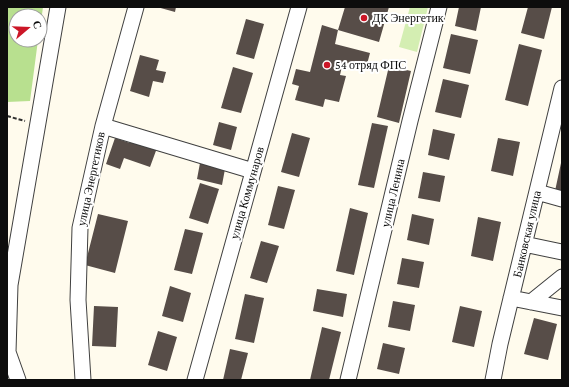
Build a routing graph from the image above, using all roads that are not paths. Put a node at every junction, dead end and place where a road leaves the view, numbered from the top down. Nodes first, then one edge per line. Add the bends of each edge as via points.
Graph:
1 (58, 7) edge
2 (136, 7) edge
3 (299, 7) edge
4 (439, 7) edge
5 (562, 88) edge
6 (103, 126) junction
7 (253, 171) junction
8 (537, 192) junction
9 (561, 202) edge
10 (524, 244) junction
11 (562, 252) edge
12 (10, 258) edge
13 (562, 277) edge
14 (511, 298) junction
15 (531, 302) junction
16 (562, 308) edge
17 (13, 371) edge
18 (84, 380) edge
19 (195, 380) edge
20 (348, 380) edge
21 (493, 380) edge

1 - 12 street via 38,124
2 - 6 street, улица Энергетиков
3 - 7 street, улица Коммунаров
4 - 20 street, улица Ленина
5 - 8 street, Банковская улица
6 - 7 street
6 - 18 street, улица Энергетиков via 80,228 78,300
7 - 19 street, улица Коммунаров
8 - 9 street
8 - 10 street, Банковская улица
10 - 11 street
10 - 14 street, Банковская улица
12 - 17 street via 8,352
13 - 15 street
14 - 15 street
14 - 21 street, Банковская улица
15 - 16 street

